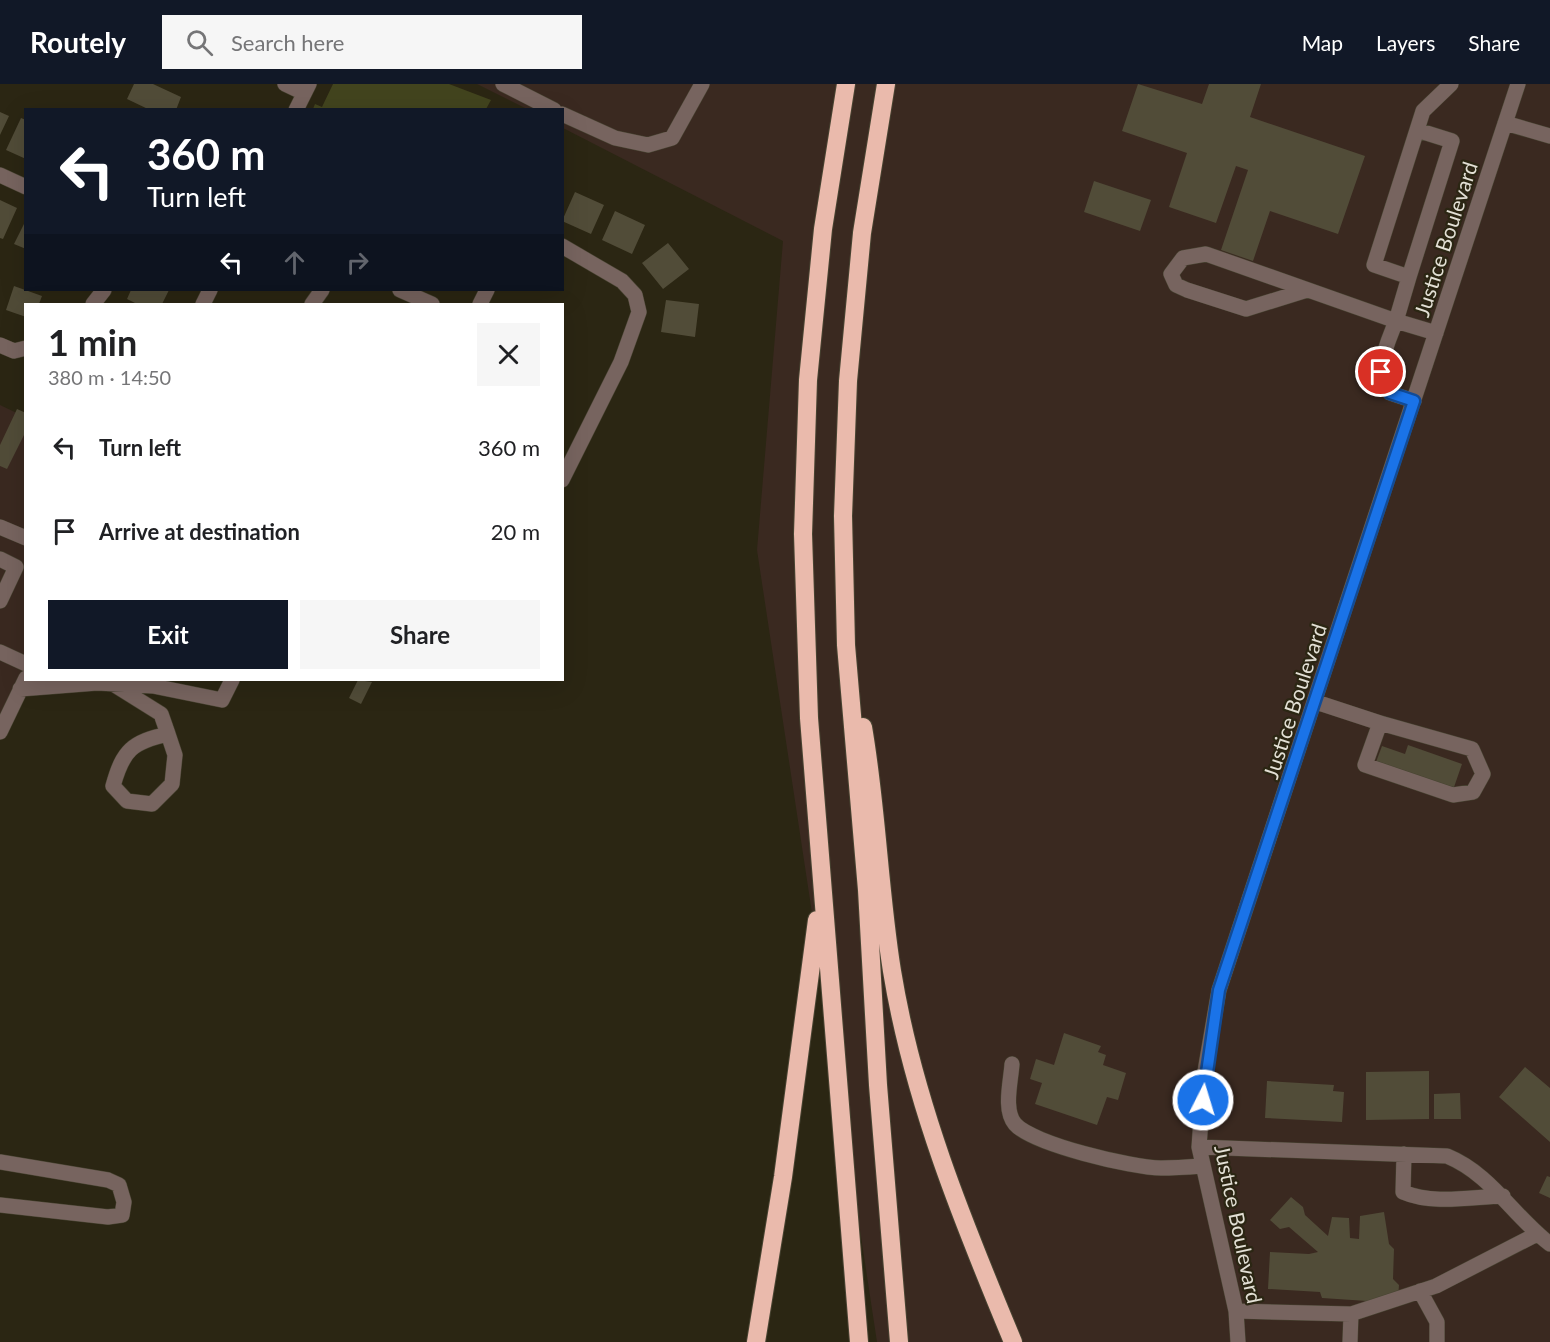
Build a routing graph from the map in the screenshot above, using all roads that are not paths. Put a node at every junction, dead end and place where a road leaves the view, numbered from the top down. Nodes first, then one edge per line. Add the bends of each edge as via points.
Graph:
1 (285, 84) edge
2 (503, 84) edge
3 (702, 84) edge
4 (846, 84) edge
5 (886, 84) edge
6 (1451, 84) edge
7 (1518, 84) edge
8 (306, 89) edge
9 (297, 108) edge
10 (550, 108) edge
11 (564, 115) edge
12 (1505, 123) junction
13 (1417, 130) junction
14 (1550, 136) edge
15 (0, 175) edge
16 (24, 186) edge
17 (564, 247) edge
18 (1409, 277) junction
19 (1308, 290) junction
20 (103, 291) edge
21 (402, 291) edge
22 (94, 303) edge
23 (430, 303) edge
24 (1396, 321) junction
25 (1436, 333) junction
26 (0, 345) edge
27 (24, 348) edge
28 (1414, 401) junction
29 (564, 476) edge
30 (1, 531) edge
31 (24, 537) edge
32 (0, 559) edge
33 (0, 601) edge
34 (846, 645) junction
35 (0, 652) edge
36 (24, 663) edge
37 (232, 681) edge
38 (23, 684) edge
39 (113, 684) junction
40 (1316, 702) junction
41 (2, 723) edge
42 (1380, 723) junction
43 (168, 734) junction
44 (821, 877) junction
45 (1012, 1064) dead end
46 (1199, 1147) junction
47 (1404, 1154) junction
48 (0, 1162) edge
49 (1202, 1166) junction
50 (1503, 1196) junction
51 (0, 1205) edge
52 (1537, 1234) junction
53 (1550, 1244) edge
54 (1420, 1291) junction
55 (1236, 1311) junction
56 (1351, 1314) junction
57 (755, 1339) edge
58 (859, 1342) edge
59 (898, 1342) edge
60 (1013, 1342) edge
61 (1239, 1342) edge
62 (1350, 1342) edge
63 (1437, 1342) edge

1 - 8 street
2 - 10 street
3 - 11 street via 672,138 648,145 615,138
4 - 44 highway via 823,229 809,368 803,534 809,718
5 - 34 highway via 862,233 848,381 843,516
6 - 13 street via 1426,108
7 - 12 street, Justice Boulevard
8 - 9 street
12 - 14 street
12 - 25 street, Justice Boulevard
13 - 18 street via 1374,266
13 - 18 street via 1452,141
15 - 16 street
17 - 29 street via 622,281 635,295 639,312 621,362
18 - 24 street
19 - 19 street via 1206,254 1183,258 1171,274 1176,285 1187,291 1246,309
19 - 24 street
20 - 22 street
21 - 23 street
24 - 25 street
24 - 28 street via 1381,372 1390,393
25 - 28 street, Justice Boulevard
26 - 27 street via 14,351
28 - 40 street, Justice Boulevard
30 - 31 street
32 - 33 street via 16,567
34 - 59 highway
34 - 60 highway via 872,779 892,970 905,1034 921,1100 952,1190
35 - 36 street
37 - 39 street via 222,700 153,686
38 - 39 street
38 - 41 street
39 - 43 street via 161,714
40 - 42 street
40 - 46 street, Justice Boulevard via 1219,990 1204,1077
42 - 42 street via 1365,765 1454,795 1473,792 1483,774 1472,748
43 - 43 street via 140,740 119,763 113,786 127,801 152,804 172,784 175,756
44 - 57 highway via 805,1022
44 - 58 highway
45 - 49 street via 1008,1107 1015,1124 1043,1140 1126,1164 1160,1168
46 - 47 street
46 - 49 street, Justice Boulevard
47 - 50 street via 1447,1156 1466,1164
47 - 50 street via 1402,1183 1407,1194 1427,1199
48 - 51 street via 108,1180 120,1185 124,1202 122,1215 108,1217
49 - 55 street, Justice Boulevard
50 - 52 street
52 - 53 street
52 - 54 street
54 - 56 street
54 - 63 street via 1437,1322
55 - 56 street
55 - 61 street, Justice Boulevard
56 - 62 street

